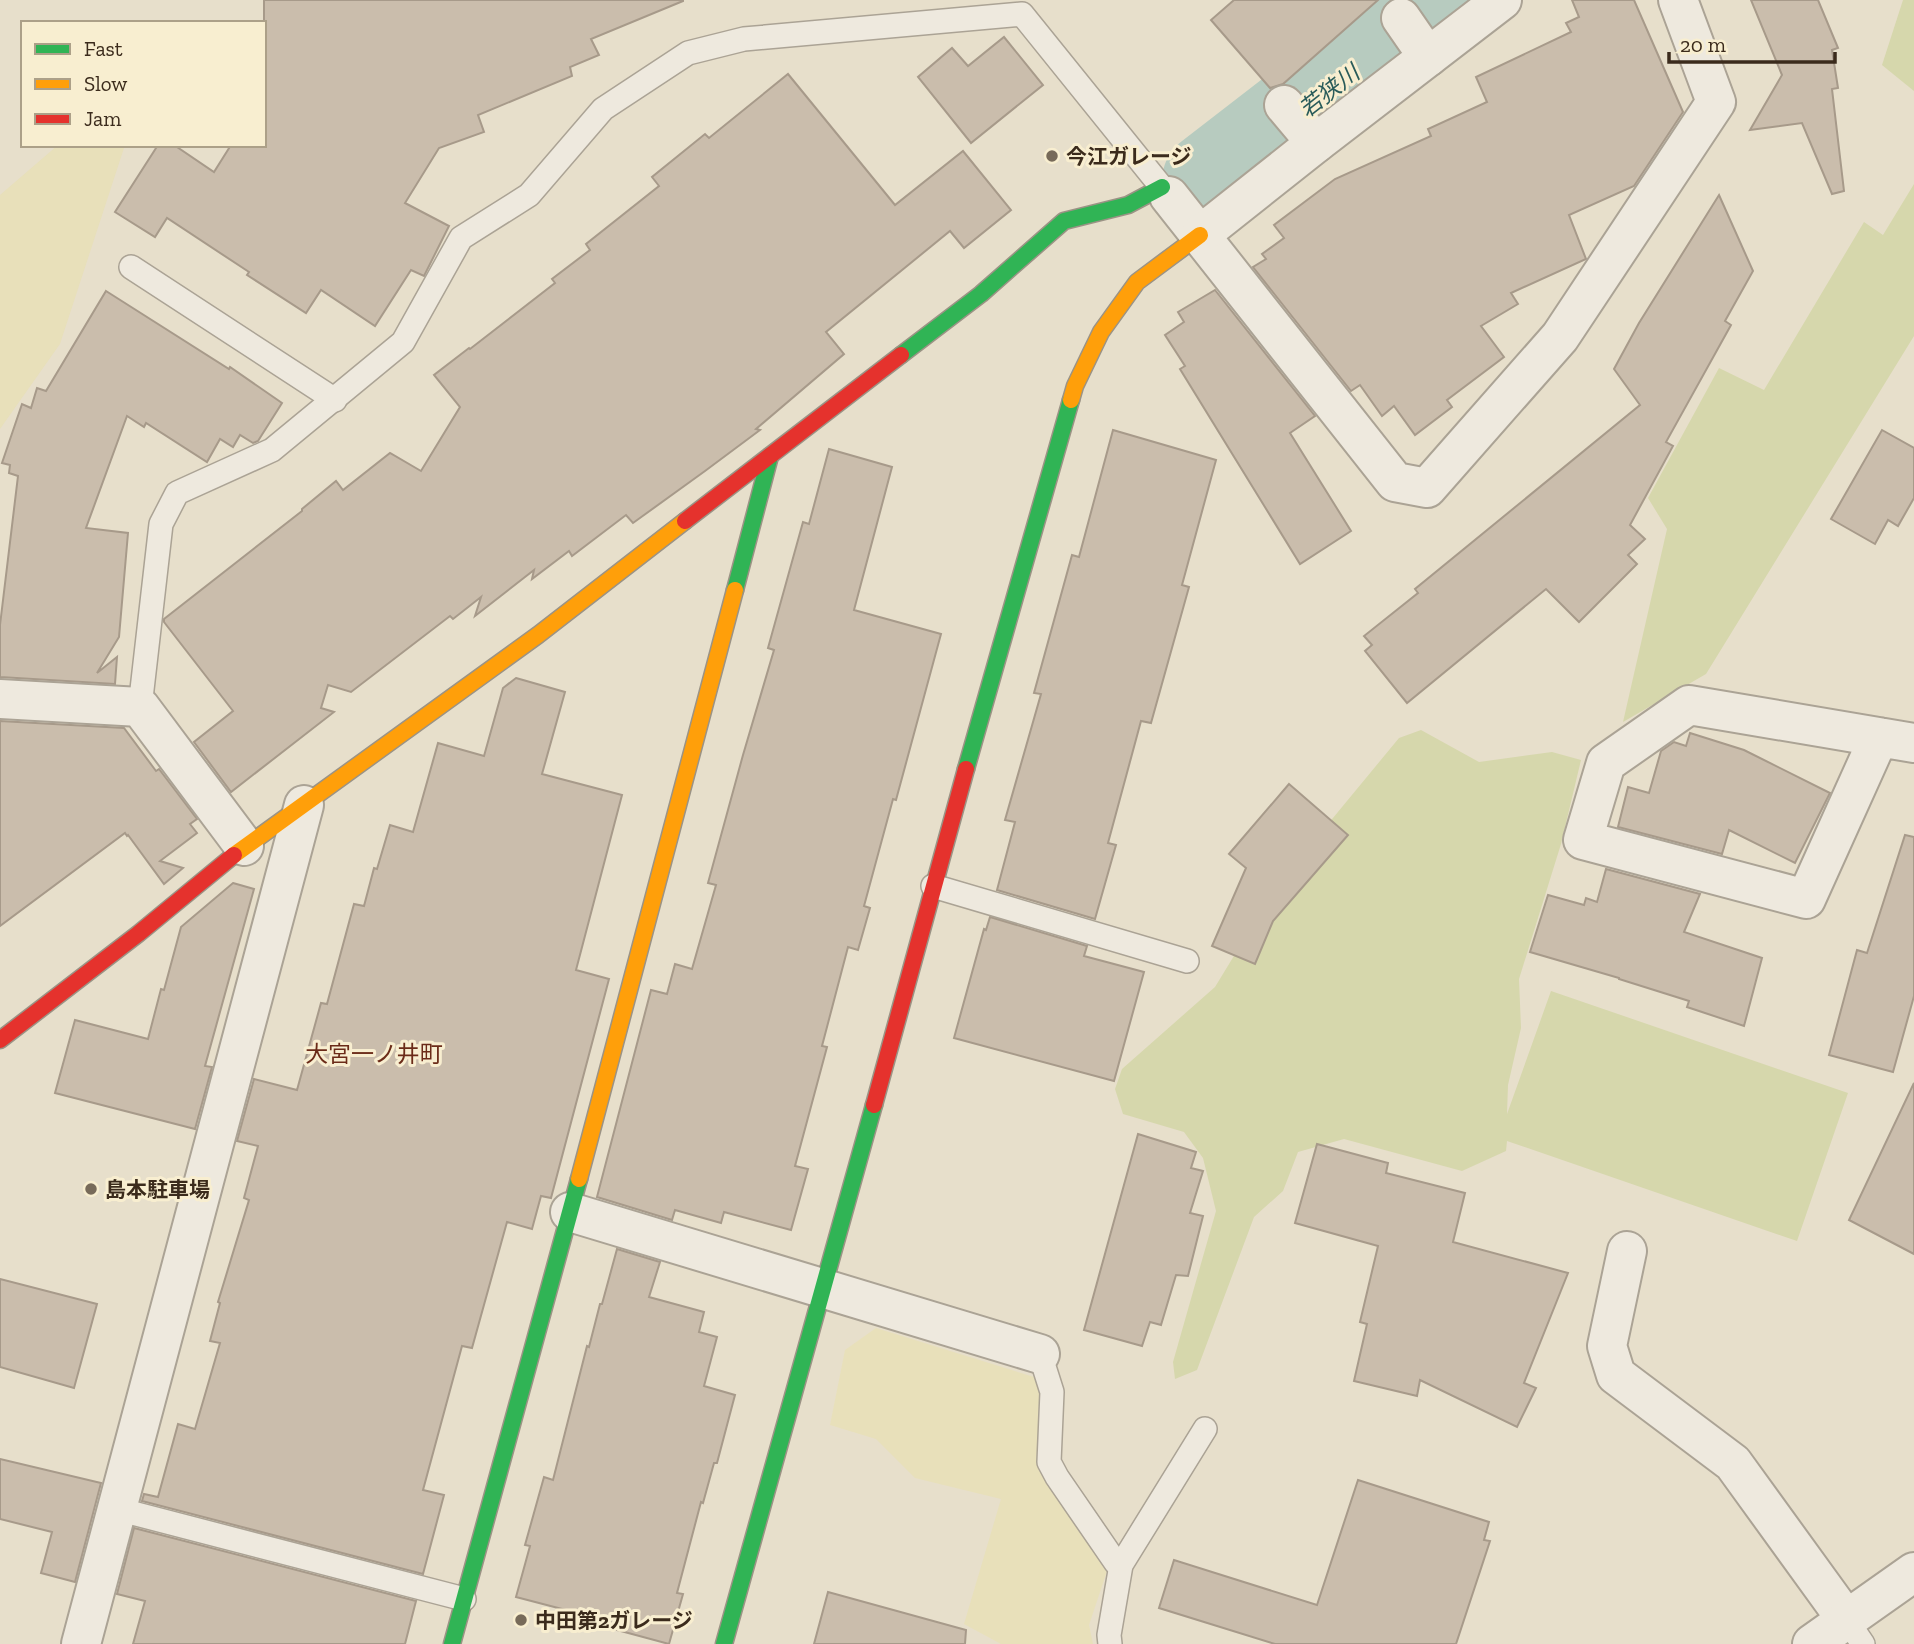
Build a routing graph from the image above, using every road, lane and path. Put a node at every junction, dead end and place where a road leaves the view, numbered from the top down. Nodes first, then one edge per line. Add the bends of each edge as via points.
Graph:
1 (1502, 0) edge
2 (1678, 0) edge
3 (1401, 18) dead end
4 (1428, 57) junction
5 (1284, 105) dead end
6 (1316, 143) junction
7 (1180, 209) junction
8 (131, 267) dead end
9 (335, 400) junction
10 (771, 456) junction
11 (0, 699) edge
12 (140, 707) junction
13 (1896, 740) edge
14 (304, 805) junction
15 (244, 846) junction
16 (933, 886) junction
17 (1187, 961) dead end
18 (0, 1040) edge
19 (570, 1212) junction
20 (1627, 1251) dead end
21 (824, 1289) junction
22 (1040, 1354) joint
23 (1205, 1429) dead end
24 (117, 1509) junction
25 (1121, 1565) junction
26 (1914, 1572) edge
27 (464, 1599) junction
28 (1855, 1631) edge
29 (81, 1644) edge
30 (452, 1644) edge
31 (724, 1644) edge
32 (1110, 1644) edge
33 (1812, 1644) edge

1 - 4 street
2 - 7 street via 1716,102 1560,337 1427,488 1395,482
3 - 4 street
4 - 6 street
5 - 6 street
6 - 7 street
7 - 9 lane via 1022,14 744,39 688,53 603,109 529,195 461,238 403,342
7 - 10 street via 1128,205 1064,221 981,294
7 - 16 street via 1101,332 1075,386
8 - 9 lane
9 - 12 lane via 272,450 177,494 161,524
10 - 14 street via 538,635
10 - 19 street
11 - 12 street
12 - 15 street
13 - 13 street via 1806,899 1584,840 1606,763 1689,705
14 - 15 street
14 - 24 street
15 - 18 street
16 - 17 lane
16 - 21 street
19 - 21 street
19 - 27 street
20 - 28 street via 1607,1346 1616,1375 1733,1463
21 - 22 street
21 - 31 street
22 - 25 lane via 1052,1392 1049,1462 1115,1563
23 - 25 lane
24 - 27 lane
24 - 29 street
25 - 32 lane
26 - 28 street
27 - 30 street
28 - 33 street

